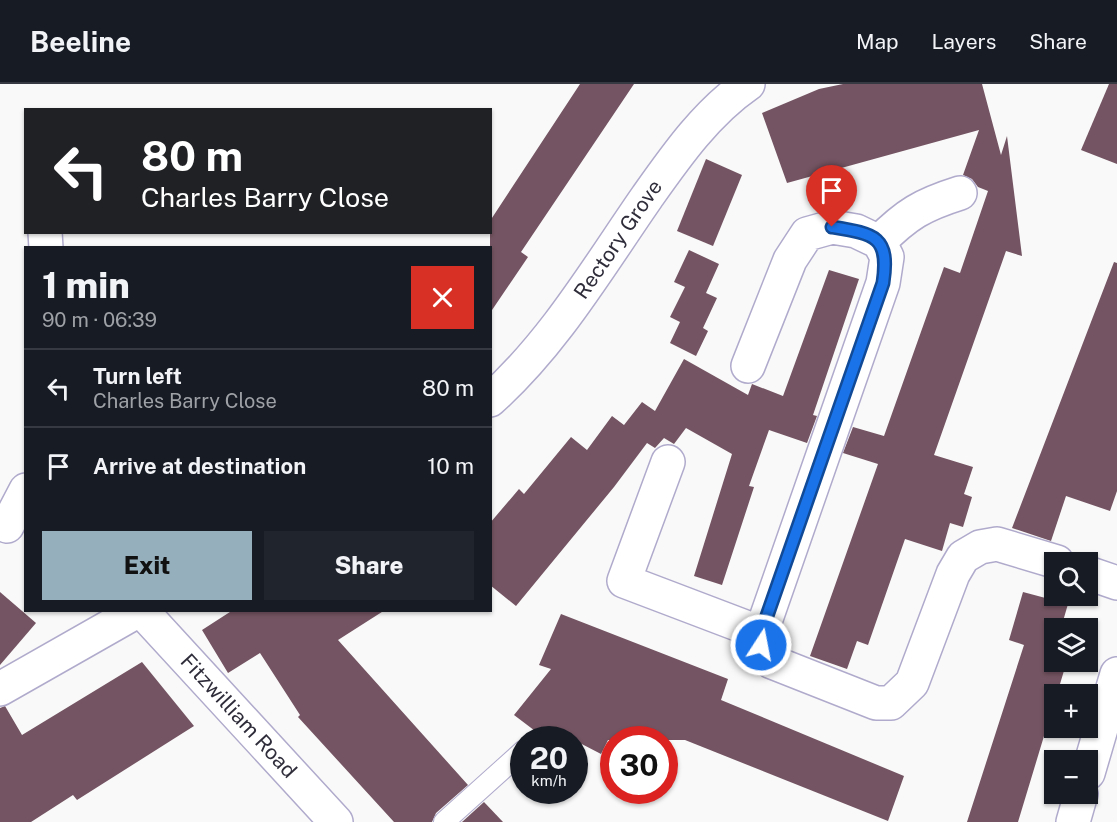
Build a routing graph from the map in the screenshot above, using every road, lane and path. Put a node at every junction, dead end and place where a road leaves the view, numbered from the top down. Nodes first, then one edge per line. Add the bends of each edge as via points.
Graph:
1 (747, 84) edge
2 (960, 193) dead end
3 (879, 242) junction
4 (748, 366) dead end
5 (492, 398) edge
6 (668, 462) dead end
7 (24, 495) edge
8 (11, 528) edge
9 (1044, 558) edge
10 (1098, 576) edge
11 (1117, 582) edge
12 (136, 612) edge
13 (142, 612) edge
14 (761, 633) junction
15 (1117, 674) edge
16 (0, 689) edge
17 (1095, 750) edge
18 (510, 763) edge
19 (1078, 804) edge
20 (336, 822) edge
21 (444, 822) edge
22 (1073, 822) edge

1 - 5 street, Rectory Grove via 726,100 687,143 549,337
2 - 3 street via 923,205
3 - 4 street via 856,231 832,227 807,234 790,260
3 - 14 street via 887,257 883,283
6 - 14 street via 624,581
7 - 8 street
9 - 14 street via 997,544 980,547 963,557 912,683 891,703 876,703 772,662 761,645
10 - 11 street
12 - 16 street
13 - 20 street, Fitzwilliam Road
15 - 17 street
18 - 21 lane
19 - 22 street

